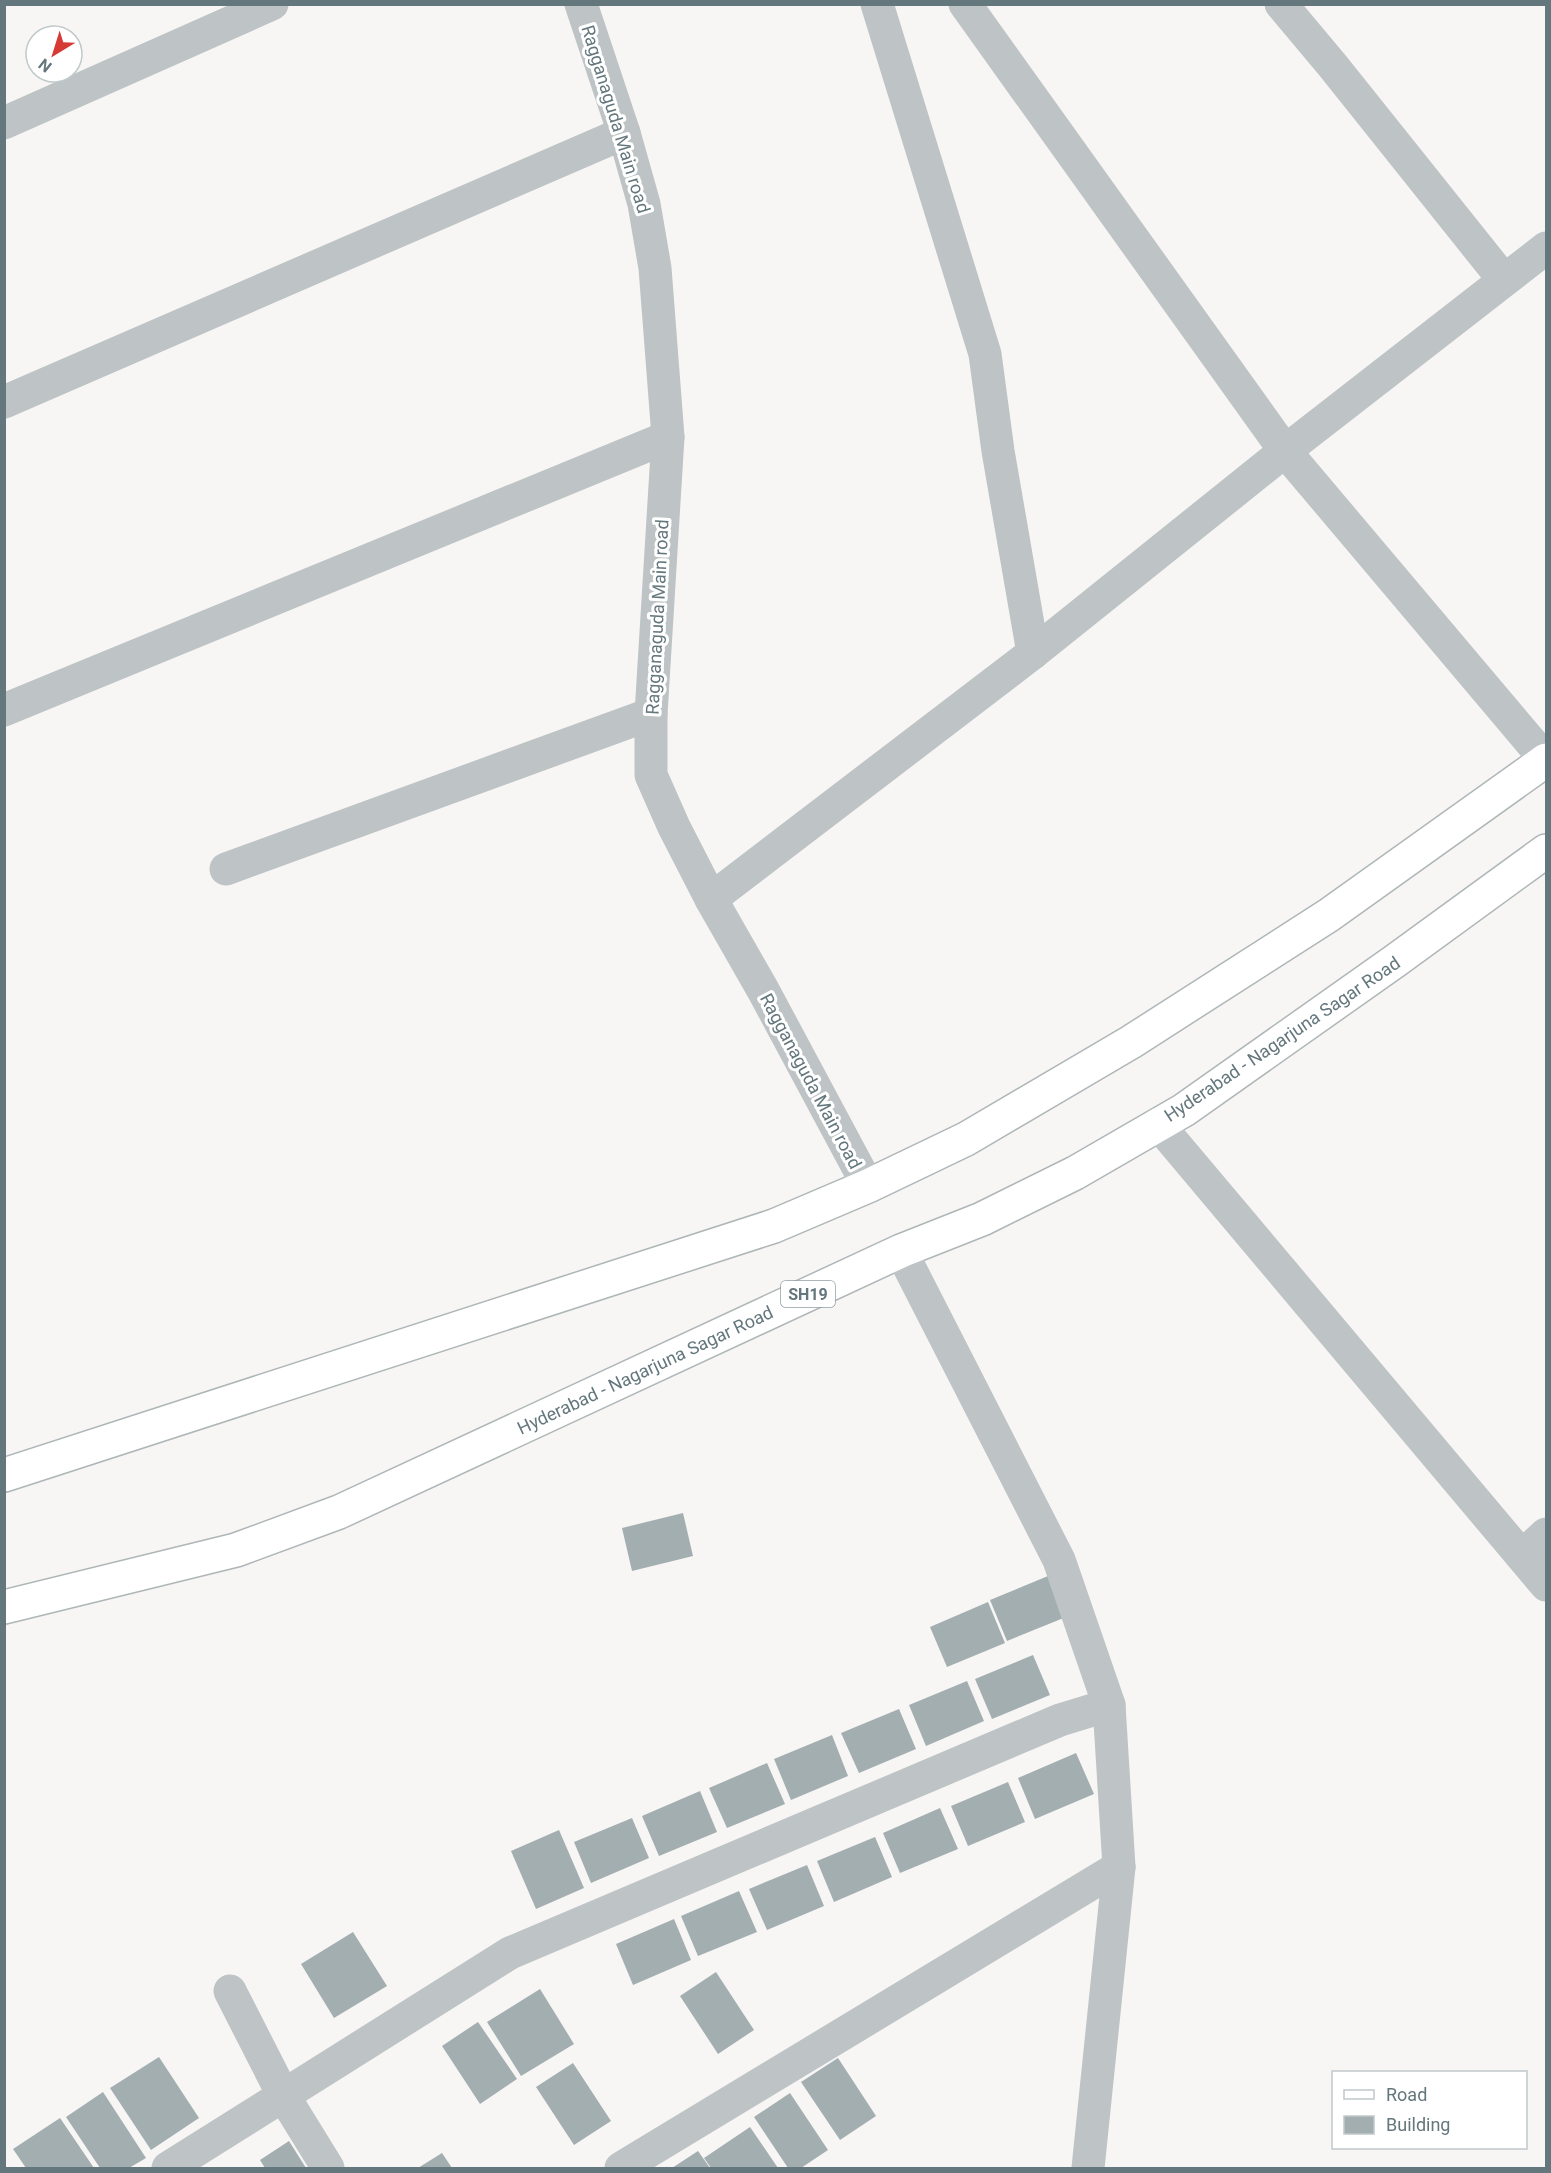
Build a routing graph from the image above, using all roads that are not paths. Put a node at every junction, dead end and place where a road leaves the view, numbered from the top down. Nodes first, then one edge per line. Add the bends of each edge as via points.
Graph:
1 (272, 4) edge
2 (581, 4) edge
3 (877, 4) edge
4 (965, 4) edge
5 (1281, 4) edge
6 (4, 123) edge
7 (624, 132) junction
8 (1546, 248) edge
9 (1504, 280) junction
10 (4, 402) edge
11 (668, 436) junction
12 (1286, 451) junction
13 (1033, 653) junction
14 (4, 710) edge
15 (651, 714) junction
16 (1546, 760) edge
17 (1546, 851) edge
18 (225, 869) dead end
19 (711, 900) junction
20 (1158, 1124) junction
21 (868, 1186) junction
22 (901, 1251) junction
23 (4, 1475) edge
24 (1546, 1534) edge
25 (1522, 1556) junction
26 (1546, 1585) edge
27 (4, 1607) edge
28 (1109, 1705) junction
29 (1119, 1867) junction
30 (230, 1991) dead end
31 (283, 2095) junction
32 (168, 2169) edge
33 (327, 2169) edge
34 (621, 2169) edge
35 (1088, 2169) edge

1 - 6 street
2 - 7 street, Ragganaguda Main road
3 - 13 street via 985,354
4 - 12 street
5 - 9 street
7 - 10 street
7 - 11 street, Ragganaguda Main road via 644,204 655,268
8 - 9 street
9 - 12 street
11 - 14 street
11 - 15 street, Ragganaguda Main road
12 - 13 street
12 - 16 street
13 - 19 street
15 - 18 street
15 - 19 street, Ragganaguda Main road via 651,775
16 - 21 main road via 1329,915 1131,1042 966,1139
17 - 20 main road, Hyderabad - Nagarjuna Sagar Road / SH19 via 1184,1110
19 - 21 street, Ragganaguda Main road
20 - 22 main road, Hyderabad - Nagarjuna Sagar Road / SH19 via 1075,1173 982,1219
20 - 25 street
21 - 23 main road via 774,1226
22 - 27 main road, Hyderabad - Nagarjuna Sagar Road / SH19 via 339,1512 236,1550
22 - 28 street via 1059,1560
24 - 25 street
25 - 26 street
28 - 29 street
28 - 31 street via 1060,1720 510,1953
29 - 34 street
29 - 35 street
30 - 31 street
31 - 32 street
31 - 33 street

